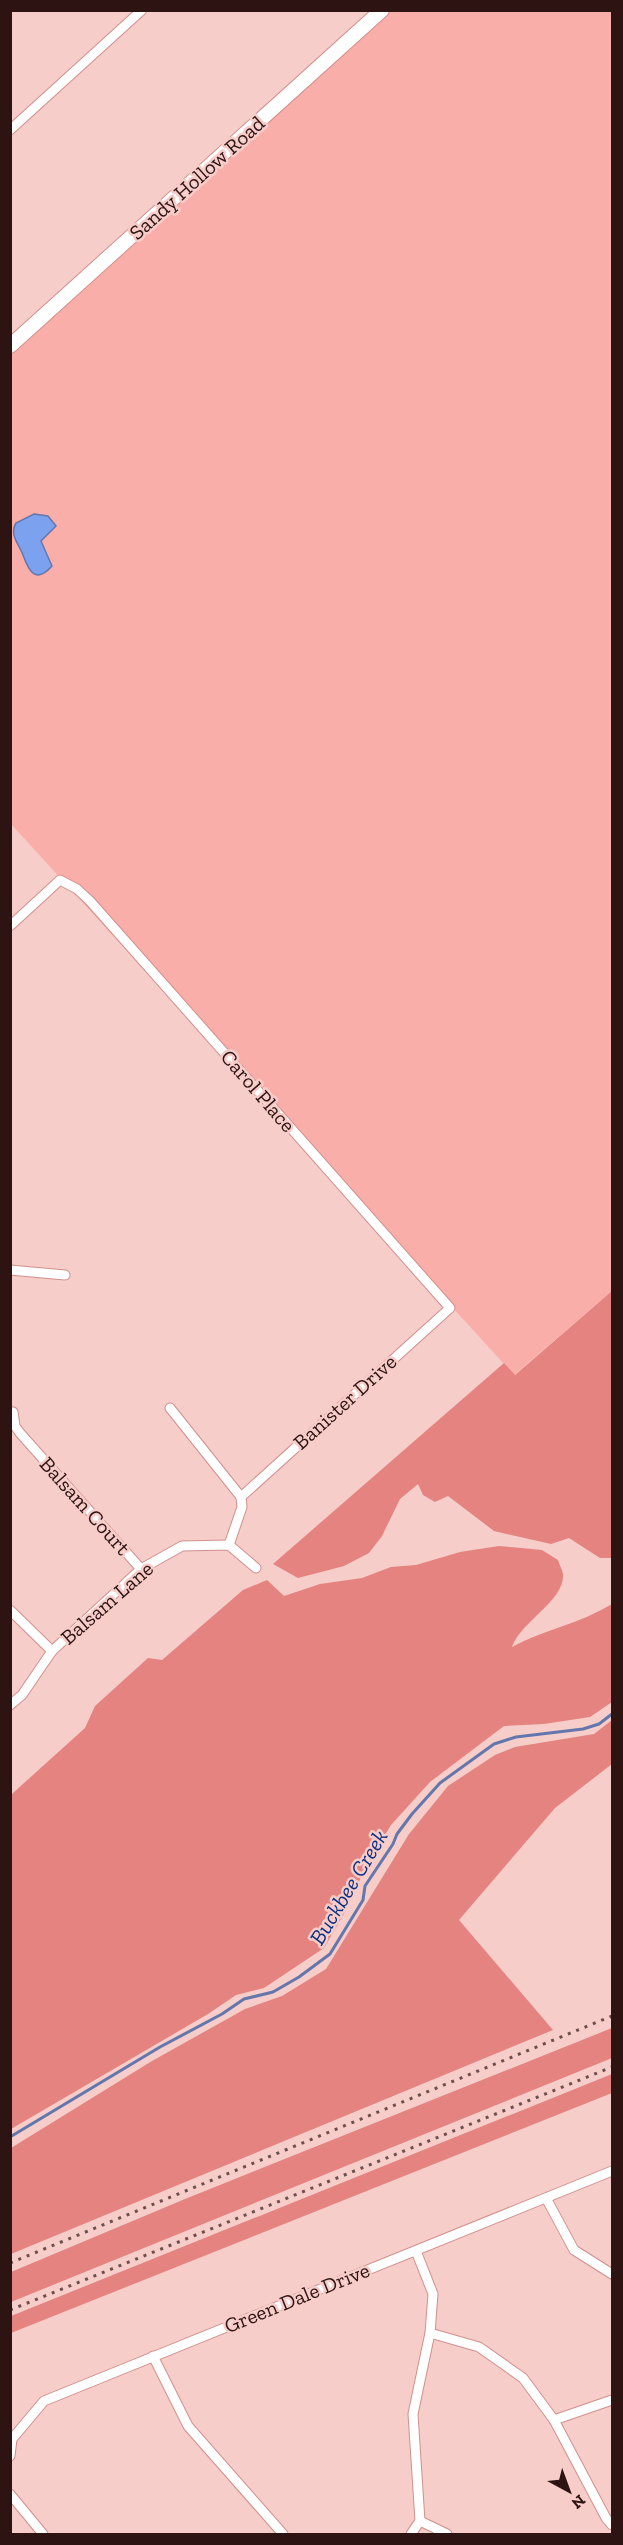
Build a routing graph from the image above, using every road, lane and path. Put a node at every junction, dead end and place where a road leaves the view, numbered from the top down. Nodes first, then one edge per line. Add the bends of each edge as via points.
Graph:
1 (142, 10) edge
2 (382, 10) edge
3 (10, 130) edge
4 (10, 346) edge
5 (10, 926) edge
6 (10, 1270) edge
7 (65, 1275) dead end
8 (450, 1308) joint
9 (170, 1408) dead end
10 (13, 1412) dead end
11 (241, 1497) junction
12 (229, 1545) junction
13 (256, 1568) dead end
14 (141, 1569) junction
15 (10, 1611) edge
16 (52, 1651) junction
17 (10, 1704) edge
18 (612, 2171) edge
19 (546, 2198) junction
20 (416, 2251) junction
21 (612, 2274) edge
22 (430, 2333) junction
23 (153, 2356) junction
24 (612, 2400) edge
25 (554, 2420) junction
26 (10, 2456) edge
27 (10, 2494) edge
28 (420, 2521) junction
29 (612, 2525) edge
30 (43, 2535) edge
31 (283, 2535) edge
32 (411, 2535) edge
33 (447, 2535) edge

1 - 3 street
2 - 4 street, Sandy Hollow Road
5 - 8 street, Carol Place via 60,880 77,889
6 - 7 street
8 - 11 street, Banister Drive
9 - 11 street
10 - 14 street, Balsam Court via 20,1433
11 - 12 street via 242,1507
12 - 13 street
12 - 14 street, Balsam Lane via 182,1546
14 - 16 street, Balsam Lane
15 - 16 street
16 - 17 street, Balsam Lane via 22,1695
18 - 19 street, Green Dale Drive
19 - 20 street, Green Dale Drive
19 - 21 street via 574,2250
20 - 22 street via 433,2294
20 - 23 street, Green Dale Drive
22 - 25 street via 479,2346 522,2378
22 - 28 street via 413,2414
23 - 26 street, Green Dale Drive via 44,2401 12,2439
23 - 31 street via 188,2426
24 - 25 street
25 - 29 street
27 - 30 street
28 - 32 street
28 - 33 street

